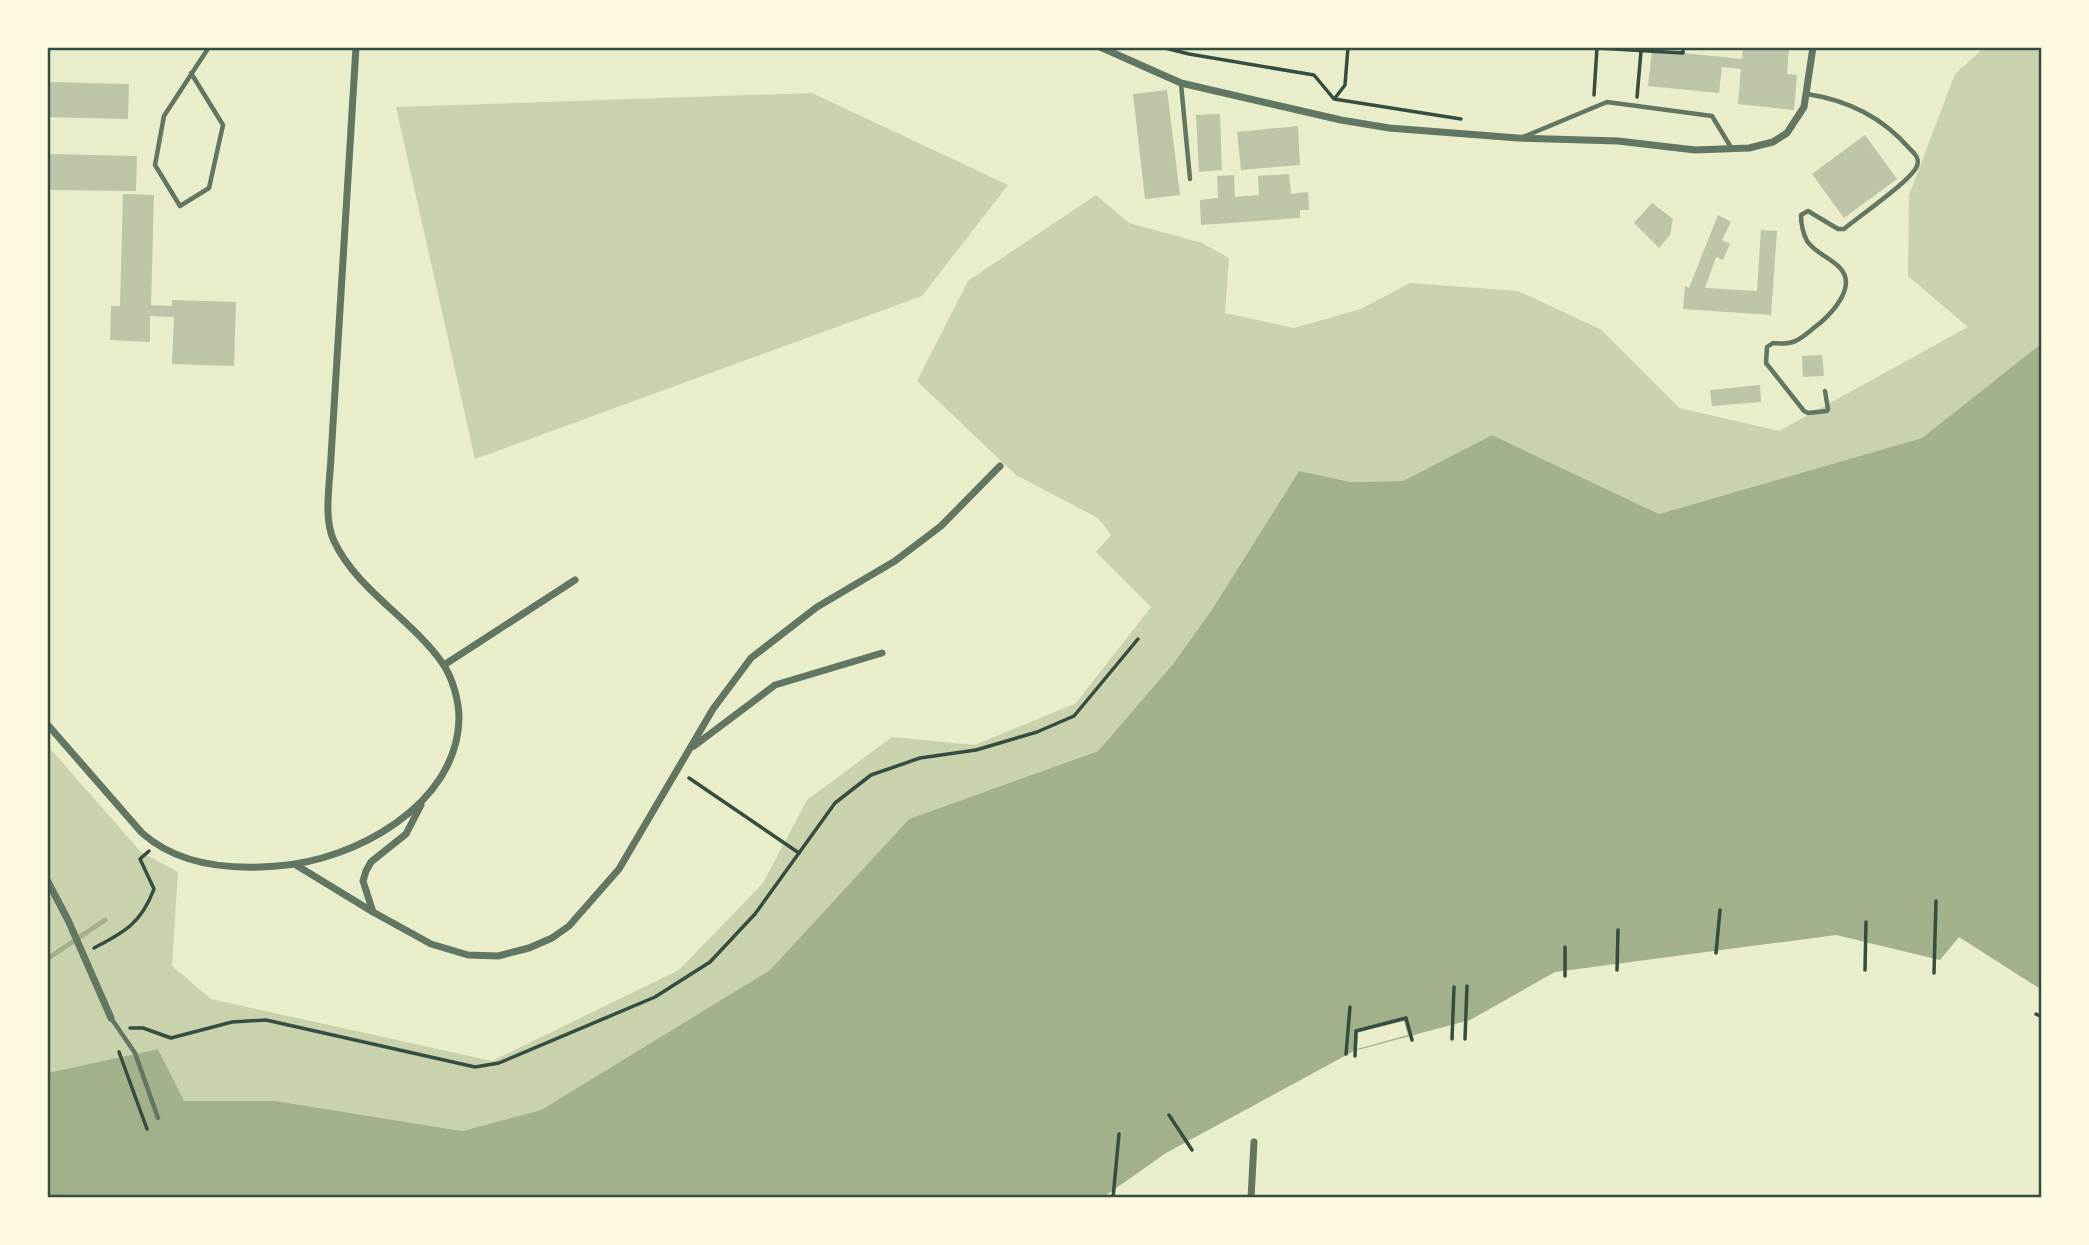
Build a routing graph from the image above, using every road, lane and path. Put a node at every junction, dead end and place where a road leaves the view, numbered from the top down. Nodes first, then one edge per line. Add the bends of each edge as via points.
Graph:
1 (209, 47) edge
2 (356, 47) edge
3 (1100, 47) edge
4 (1161, 47) edge
5 (1348, 47) edge
6 (1684, 47) edge
7 (1813, 47) edge
8 (1597, 48) edge
9 (1641, 51) junction
10 (191, 74) junction
11 (1181, 83) junction
12 (1594, 94) junction
13 (1807, 94) junction
14 (1605, 95) dead end
15 (1626, 98) dead end
16 (1334, 99) junction
17 (1594, 107) junction
18 (1328, 117) junction
19 (1466, 120) dead end
20 (1518, 138) junction
21 (1732, 149) junction
22 (1190, 179) dead end
23 (1825, 391) dead end
24 (1000, 466) dead end
25 (575, 580) dead end
26 (1138, 639) dead end
27 (882, 653) dead end
28 (444, 666) junction
29 (47, 724) edge
30 (691, 748) junction
31 (689, 778) dead end
32 (425, 798) junction
33 (155, 845) junction
34 (799, 853) junction
35 (296, 865) junction
36 (47, 880) edge
37 (1936, 901) dead end
38 (1720, 910) dead end
39 (373, 912) junction
40 (1867, 922) dead end
41 (1618, 930) dead end
42 (1565, 947) dead end
43 (1716, 953) dead end
44 (83, 954) junction
45 (1617, 970) dead end
46 (1865, 970) dead end
47 (1934, 973) dead end
48 (1565, 976) dead end
49 (1468, 986) dead end
50 (1454, 987) dead end
51 (1350, 1007) dead end
52 (2036, 1014) dead end
53 (2042, 1017) edge
54 (111, 1018) joint
55 (118, 1028) junction
56 (1452, 1039) dead end
57 (1465, 1039) dead end
58 (1412, 1040) dead end
59 (119, 1052) dead end
60 (1346, 1054) dead end
61 (1354, 1056) dead end
62 (1169, 1115) dead end
63 (158, 1118) dead end
64 (147, 1129) dead end
65 (1119, 1134) dead end
66 (1254, 1142) dead end
67 (1192, 1150) dead end
68 (1113, 1198) edge
69 (1251, 1198) edge

1 - 10 lane
2 - 28 street via 330,526 334,541 356,574
3 - 11 street
4 - 16 path via 1314,75
5 - 16 path via 1345,85
6 - 9 path via 1683,53
7 - 13 street
8 - 9 path
8 - 12 path
9 - 15 path via 1637,99
10 - 10 lane via 223,125 209,188 180,206 155,165 164,116
11 - 18 street
11 - 22 lane
12 - 14 path
12 - 17 path
13 - 21 street via 1787,134 1773,142
13 - 23 lane via 1829,97 1877,118 1898,135 1918,163 1900,185 1844,229 1808,211 1801,215 1812,247 1843,271 1844,290 1834,311 1796,342 1770,344 1766,358 1768,369 1804,411 1826,411
16 - 18 path
16 - 19 path
17 - 20 lane
17 - 21 lane via 1607,102 1712,116
18 - 20 street via 1389,128
20 - 21 street
24 - 30 street via 941,526 895,561 817,607 751,658
25 - 28 street
26 - 34 path via 1074,716 976,750 920,758 871,775 835,803
27 - 30 street via 775,685
28 - 32 street via 457,699 458,730 449,764
29 - 33 street
30 - 39 street via 620,869 569,926 552,938 498,956 468,955 432,944
31 - 34 path
32 - 35 street via 401,820 362,842
32 - 39 street via 406,834 366,871 363,881
33 - 35 street via 193,861
33 - 44 path via 140,859 154,890 146,910 120,935
34 - 55 path via 755,914 710,962 655,997 499,1063 475,1067 267,1020 232,1022 171,1038 143,1028
35 - 39 street
36 - 44 street
37 - 47 path
38 - 43 path
40 - 46 path
41 - 45 path
42 - 48 path
44 - 54 street
49 - 57 path
50 - 56 path
51 - 60 path
52 - 53 path
54 - 55 lane
55 - 63 lane via 135,1054
58 - 61 path via 1406,1018 1356,1031
59 - 64 path
62 - 67 path
65 - 68 path
66 - 69 street

